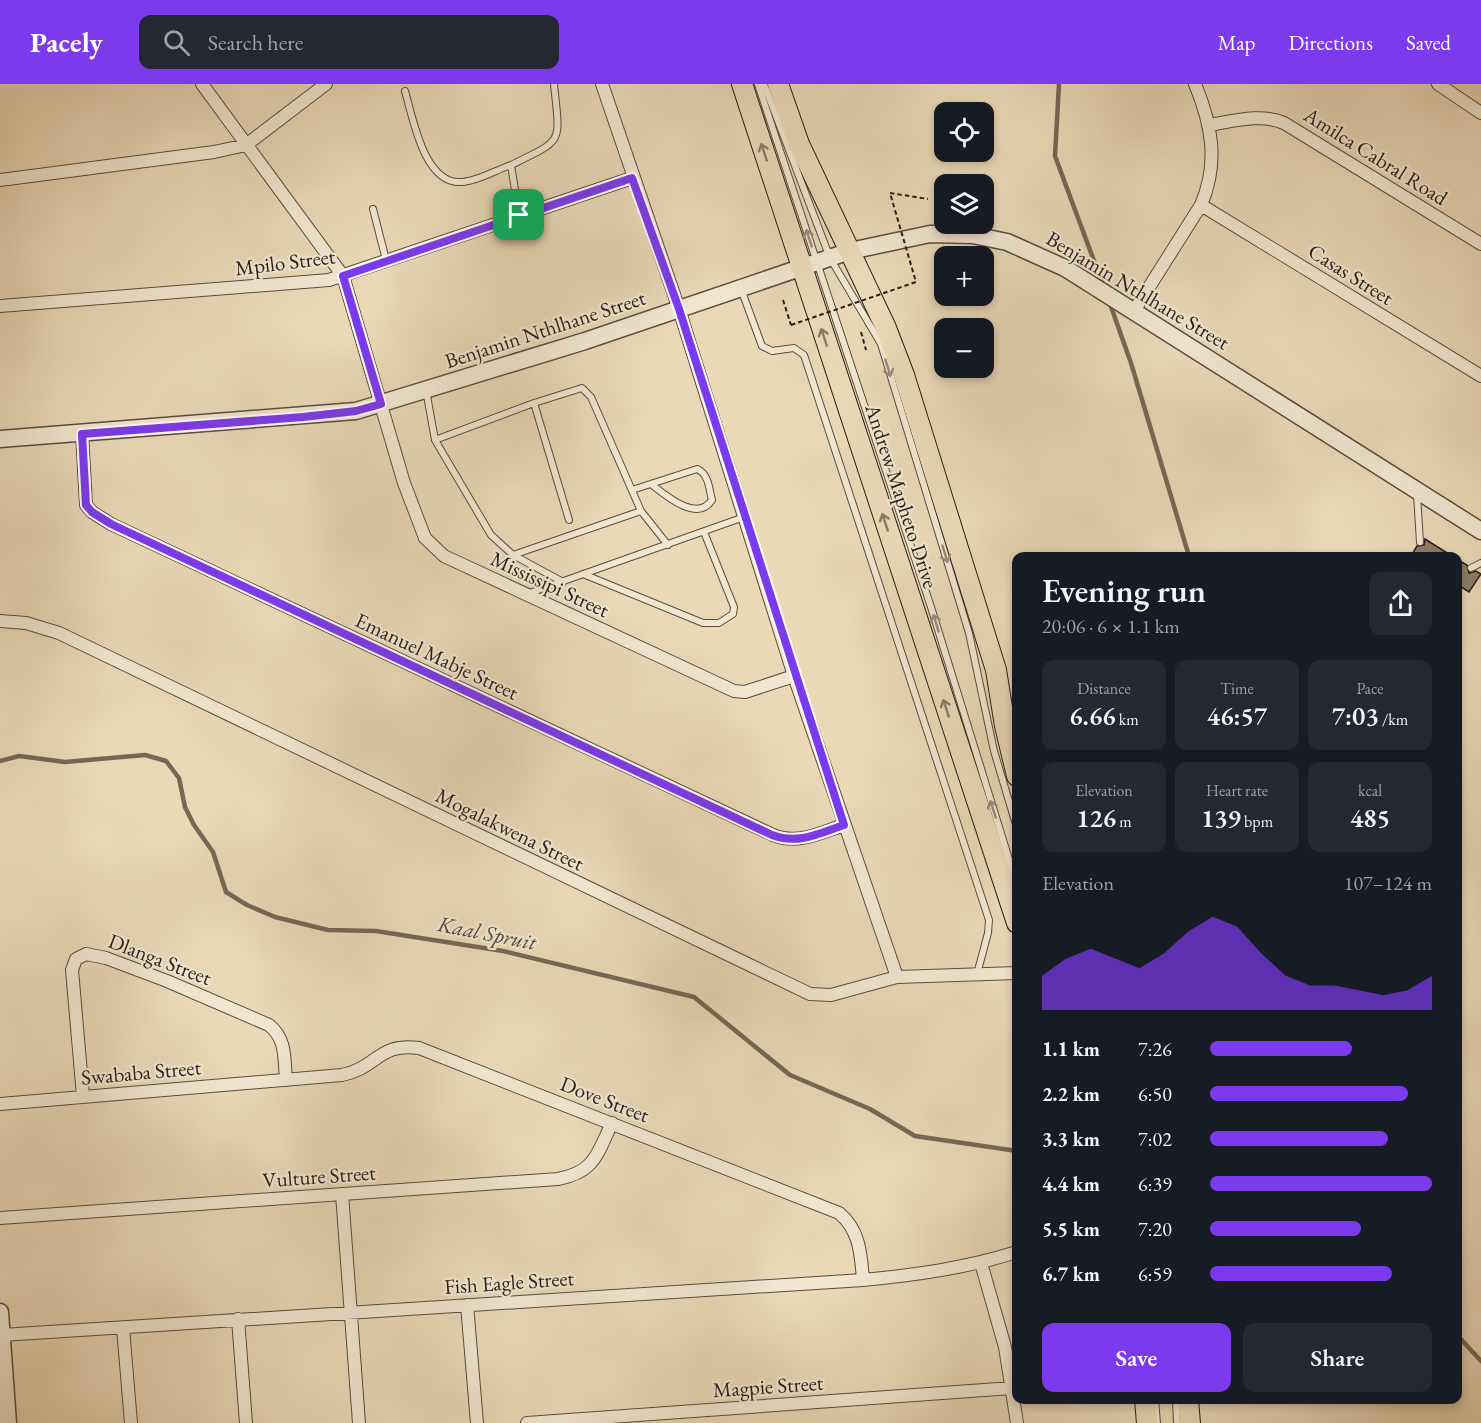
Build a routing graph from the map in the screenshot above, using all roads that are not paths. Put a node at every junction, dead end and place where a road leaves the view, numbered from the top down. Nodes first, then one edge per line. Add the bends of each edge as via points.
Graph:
1 (202, 84) edge
2 (326, 84) edge
3 (554, 84) edge
4 (602, 84) edge
5 (742, 84) edge
6 (758, 84) edge
7 (764, 84) edge
8 (778, 84) edge
9 (1195, 84) edge
10 (1438, 84) edge
11 (405, 91) dead end
12 (1481, 113) edge
13 (1209, 125) junction
14 (246, 145) junction
15 (511, 165) junction
16 (632, 178) junction
17 (0, 180) edge
18 (1201, 205) junction
19 (373, 209) dead end
20 (519, 215) junction
21 (1481, 244) edge
22 (850, 251) junction
23 (386, 261) junction
24 (816, 263) junction
25 (343, 276) junction
26 (741, 289) junction
27 (0, 306) edge
28 (679, 309) junction
29 (1131, 309) junction
30 (1481, 376) edge
31 (426, 390) junction
32 (534, 403) junction
33 (381, 404) junction
34 (82, 434) junction
35 (0, 439) edge
36 (435, 441) junction
37 (651, 484) junction
38 (632, 490) junction
39 (1417, 492) junction
40 (642, 512) junction
41 (744, 517) junction
42 (569, 520) dead end
43 (1481, 531) edge
44 (704, 532) junction
45 (1420, 542) dead end
46 (668, 545) junction
47 (513, 555) junction
48 (1481, 563) edge
49 (1471, 568) dead end
50 (583, 574) junction
51 (563, 582) junction
52 (527, 595) junction
53 (0, 621) edge
54 (794, 676) junction
55 (1012, 755) edge
56 (1012, 811) edge
57 (844, 825) junction
58 (1012, 869) edge
59 (1012, 907) edge
60 (977, 974) junction
61 (1012, 974) edge
62 (897, 977) junction
63 (286, 1080) junction
64 (83, 1096) junction
65 (0, 1104) edge
66 (612, 1123) junction
67 (342, 1194) junction
68 (0, 1218) edge
69 (1012, 1254) edge
70 (981, 1263) junction
71 (863, 1280) junction
72 (467, 1305) junction
73 (0, 1312) edge
74 (351, 1313) junction
75 (238, 1319) junction
76 (123, 1328) junction
77 (2, 1335) junction
78 (1012, 1388) joint
79 (1014, 1404) edge
80 (1145, 1404) edge
81 (1155, 1404) edge
82 (1176, 1404) edge
83 (1188, 1404) edge
84 (9, 1423) edge
85 (131, 1423) edge
86 (246, 1423) edge
87 (359, 1423) edge
88 (477, 1423) edge
89 (526, 1423) edge
90 (1017, 1423) edge
91 (1147, 1423) edge
92 (1157, 1423) edge
93 (1177, 1423) edge
94 (1190, 1423) edge

1 - 14 street, Mississipi Street
2 - 14 street
3 - 15 lane via 556,137 551,146
4 - 16 street
24 -> 5 main road, Andrew Mapheto Drive
24 -> 6 lane
7 - 24 lane
8 - 22 main road, Andrew Mapheto Drive via 799,144
9 - 13 street
10 - 12 street
11 - 15 lane via 427,160 437,173 463,182
13 - 18 street via 1212,165
13 - 21 street, Amilca Cabral Road via 1257,118 1284,123
14 - 17 street
14 - 25 street, Mississipi Street
15 - 20 lane
16 - 20 street, Mpilo Street
16 - 28 street
18 - 29 street
18 - 30 street, Casas Street
19 - 23 lane
20 - 23 street, Mpilo Street
22 - 24 street, Benjamin Nthlhane Street
22 - 29 street, Benjamin Nthlhane Street via 930,234 953,233 1007,242 1065,268
22 - 55 main road, Andrew Mapheto Drive via 904,375 996,669
23 - 25 street, Mpilo Street
24 - 26 street, Benjamin Nthlhane Street
24 -> 56 lane via 881,344 969,633 994,751
58 -> 24 lane via 931,607
59 -> 24 main road, Andrew Mapheto Drive
25 - 27 street, Mpilo Street via 315,283
25 - 33 street, Mississipi Street
26 - 28 street, Benjamin Nthlhane Street
26 - 60 lane via 762,346 772,351 794,348 804,355 988,920
28 - 31 street, Benjamin Nthlhane Street
28 - 41 street
29 - 39 street, Benjamin Nthlhane Street
31 - 33 street, Benjamin Nthlhane Street
31 - 36 lane
32 - 36 lane
32 - 38 lane via 577,388 587,392
32 - 42 lane
33 - 34 street, Benjamin Nthlhane Street via 323,415
33 - 52 street, Mississipi Street via 404,483 431,547
34 - 35 street, Benjamin Nthlhane Street
34 - 57 street, Emanuel Mabje Street via 86,505 111,524 772,835 795,840
36 - 47 lane via 491,535
37 - 37 lane via 697,469 707,479 712,500 702,508 683,506
37 - 38 lane
38 - 40 lane
39 - 43 street, Benjamin Nthlhane Street
39 - 45 lane
40 - 46 lane
40 - 47 lane
41 - 44 lane
41 - 54 street
44 - 46 lane
44 - 50 lane via 734,607 734,614 719,623 702,623
46 - 50 lane
47 - 51 lane
48 - 49 lane
50 - 51 lane
51 - 52 lane
52 - 54 street, Mississipi Street via 734,691 745,692
53 - 62 street, Mogalakwena Street via 26,623 59,633 803,992 831,995
54 - 57 street
57 - 62 street
60 - 61 street, Mogalakwena Street
60 - 62 street, Mogalakwena Street
63 - 64 street, Swababa Street
63 - 64 street, Dlanga Street via 283,1045 269,1025 157,977 86,954 76,959 72,970
63 - 66 street, Dove Street via 353,1073 390,1048 408,1046
64 - 65 street, Swababa Street
66 - 67 street, Vulture Street via 592,1164 575,1176
66 - 71 street, Dove Street via 839,1213 858,1239
67 - 68 street, Vulture Street
67 - 74 street
69 - 70 street, Fish Eagle Street
70 - 71 street, Fish Eagle Street
70 - 78 street via 1005,1347
71 - 72 street, Fish Eagle Street
72 - 74 street, Fish Eagle Street
72 - 88 street
73 - 77 street
74 - 75 street, Fish Eagle Street
74 - 87 street
75 - 76 street, Fish Eagle Street
75 - 86 street
76 - 77 street, Fish Eagle Street
76 - 85 street
77 - 84 street
78 - 89 street, Magpie Street
79 - 90 street
80 - 91 main road
81 - 92 lane
82 - 93 lane
83 - 94 main road

